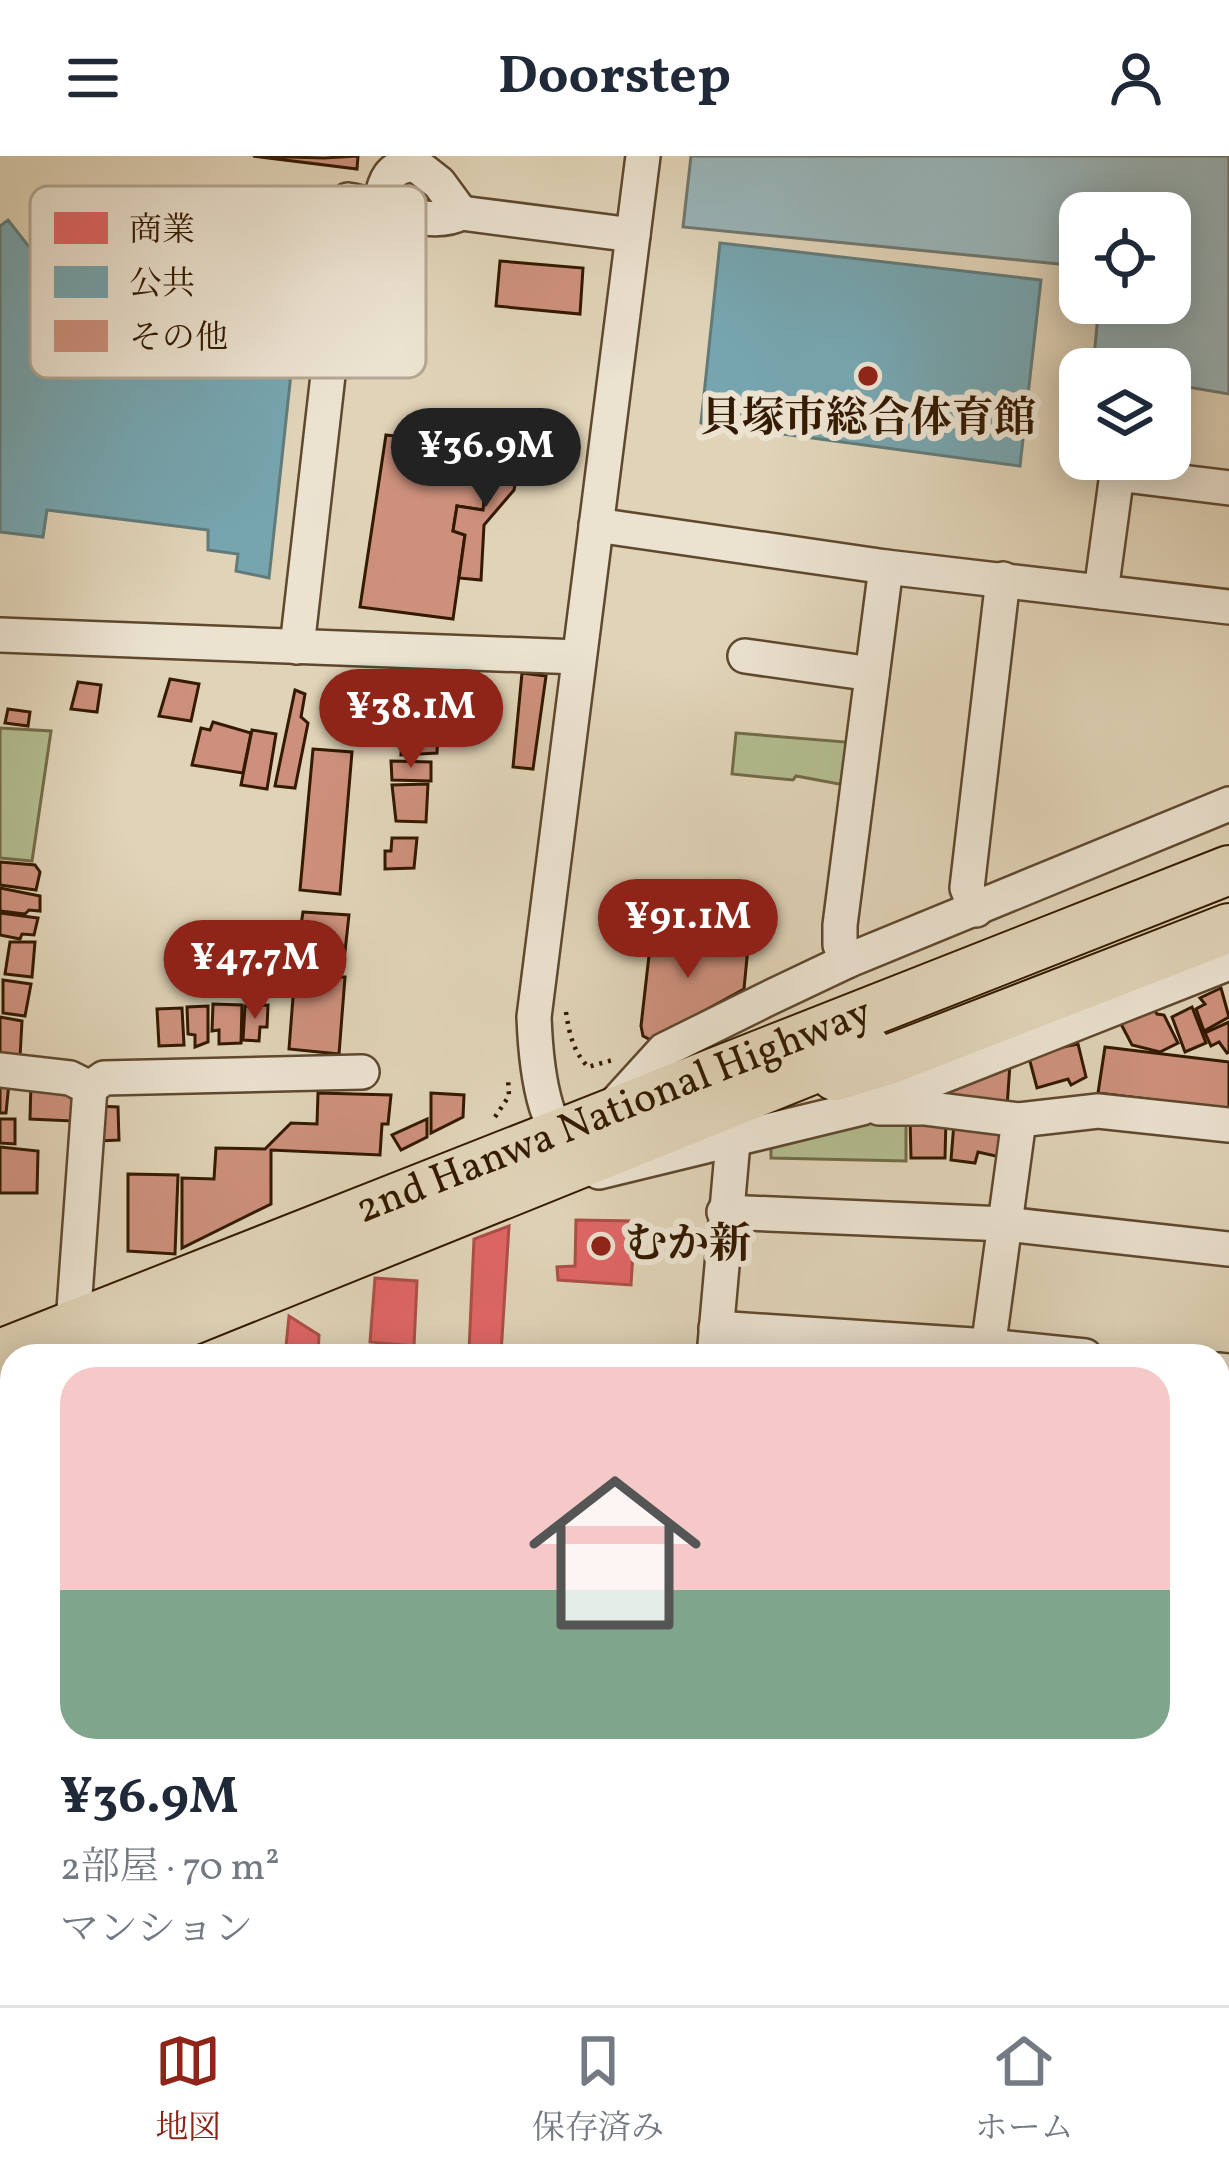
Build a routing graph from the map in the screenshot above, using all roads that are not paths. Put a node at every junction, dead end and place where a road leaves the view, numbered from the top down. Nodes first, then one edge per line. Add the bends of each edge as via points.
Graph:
1 (643, 156) edge
2 (385, 186) edge
3 (461, 213) junction
4 (426, 217) edge
5 (633, 235) junction
6 (328, 378) edge
7 (1229, 488) edge
8 (596, 525) junction
9 (886, 567) junction
10 (1003, 579) junction
11 (1100, 592) junction
12 (1229, 607) edge
13 (0, 635) edge
14 (297, 647) junction
15 (745, 656) dead end
16 (578, 657) junction
17 (872, 674) junction
18 (1229, 803) edge
19 (1229, 839) edge
20 (1229, 870) edge
21 (1229, 904) edge
22 (976, 910) junction
23 (1229, 928) edge
24 (847, 961) junction
25 (1229, 963) edge
26 (912, 982) junction
27 (886, 1050) junction
28 (0, 1070) edge
29 (362, 1072) dead end
30 (90, 1088) junction
31 (862, 1108) junction
32 (608, 1112) junction
33 (1019, 1120) junction
34 (736, 1121) junction
35 (1229, 1125) edge
36 (566, 1148) junction
37 (724, 1212) junction
38 (1005, 1224) junction
39 (1229, 1250) edge
40 (715, 1342) edge
41 (80, 1344) edge
42 (82, 1344) edge
43 (775, 1344) edge
44 (988, 1344) edge

1 - 5 street
2 - 3 street via 389,173 416,165
3 - 4 street
3 - 5 street
5 - 8 street
6 - 14 street
7 - 11 street via 1125,475 1116,481
8 - 9 street
8 - 16 street
9 - 10 street
9 - 17 street
10 - 11 street
10 - 22 street via 968,888
11 - 12 street
13 - 14 street
14 - 16 street
15 - 17 street
16 - 36 street via 534,1017 535,1053
17 - 24 street via 840,925
18 - 22 street
19 - 26 highway
20 - 26 highway, 2nd Hanwa National Highway
21 - 27 highway, 2nd Hanwa National Highway
22 - 24 street
23 - 27 highway
24 - 32 street via 664,1049
25 - 31 street
26 - 32 highway, 2nd Hanwa National Highway via 840,998 823,1030
27 - 34 highway, 2nd Hanwa National Highway
28 - 30 street
29 - 30 street via 104,1078
30 - 41 street
31 - 33 street
31 - 34 street
32 - 36 highway, 2nd Hanwa National Highway
33 - 35 street via 1098,1111
33 - 38 street
34 - 36 highway, 2nd Hanwa National Highway
34 - 37 street
36 - 42 highway, 2nd Hanwa National Highway
37 - 38 street
37 - 40 street
38 - 39 street
38 - 44 street
40 - 43 street

